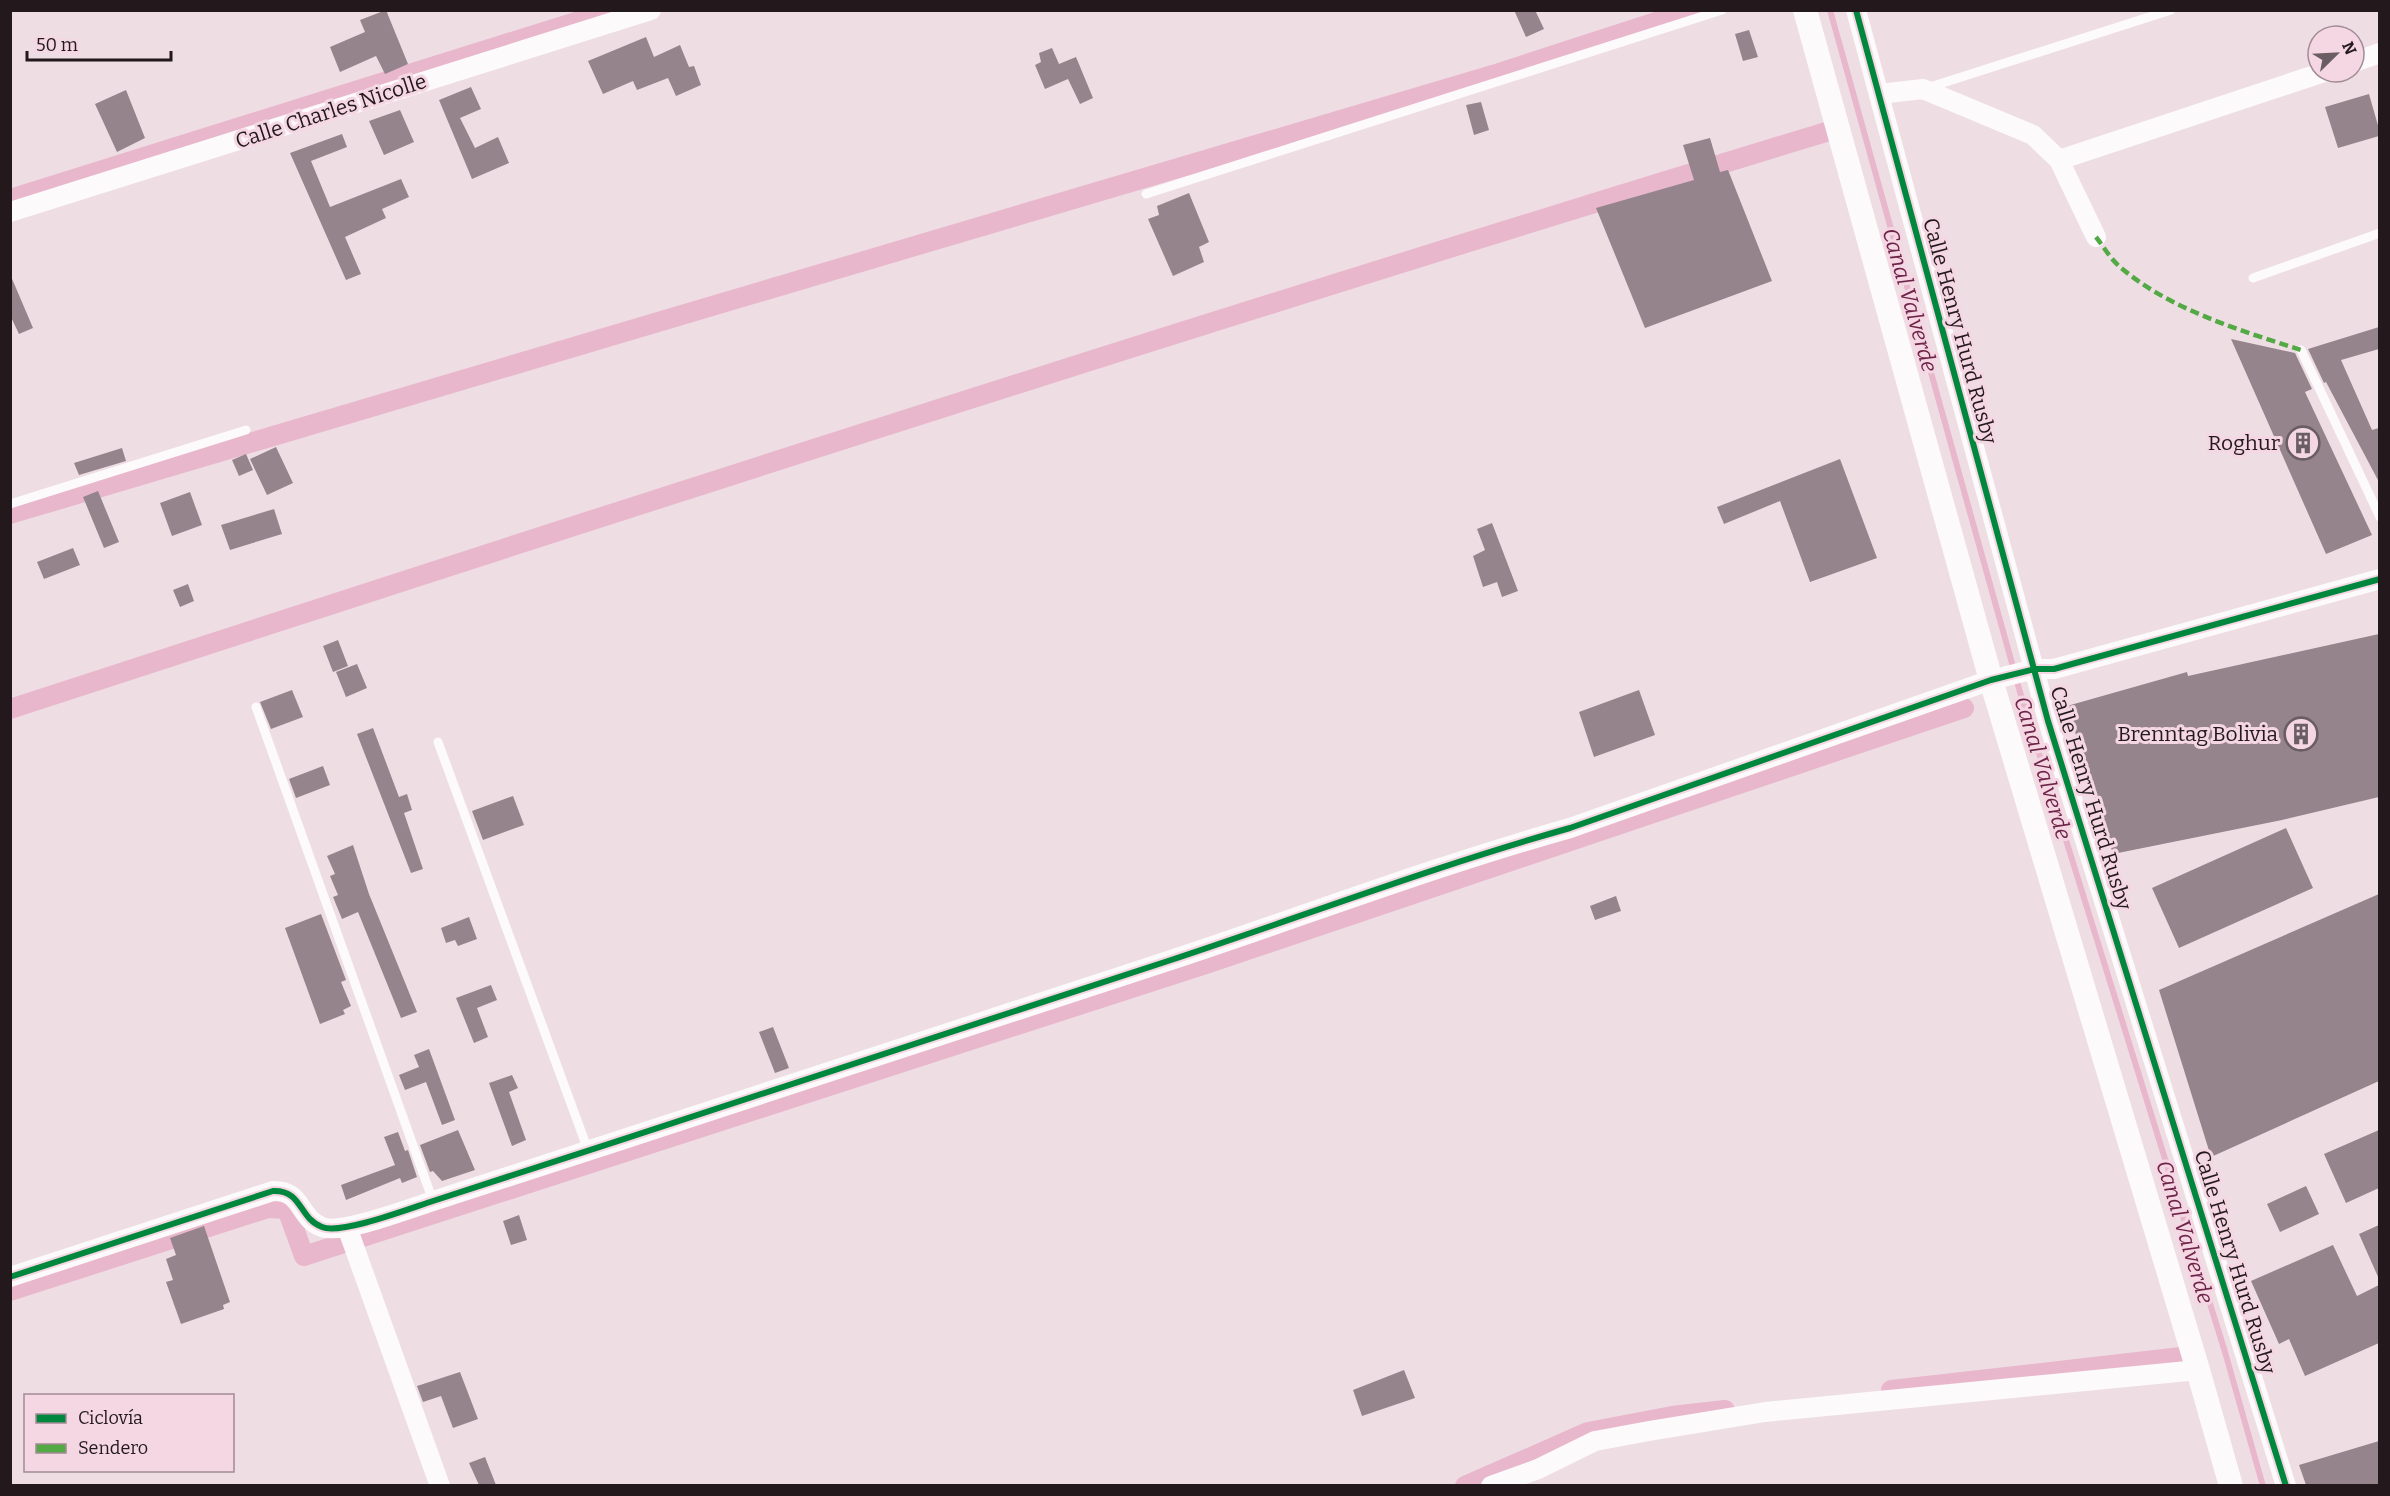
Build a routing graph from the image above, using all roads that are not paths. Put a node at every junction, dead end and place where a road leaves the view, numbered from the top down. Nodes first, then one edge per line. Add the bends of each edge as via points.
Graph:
1 (651, 10) edge
2 (1722, 10) edge
3 (1805, 10) edge
4 (1856, 10) edge
5 (2171, 10) edge
6 (2306, 78) edge
7 (1923, 89) junction
8 (1879, 94) junction
9 (2059, 160) junction
10 (1146, 194) dead end
11 (10, 212) edge
12 (2379, 233) edge
13 (2096, 237) dead end
14 (2253, 278) dead end
15 (2301, 350) dead end
16 (246, 430) dead end
17 (10, 504) edge
18 (2379, 517) edge
19 (2379, 579) edge
20 (2030, 670) junction
21 (1997, 678) junction
22 (256, 707) dead end
23 (438, 742) dead end
24 (588, 1150) junction
25 (433, 1201) junction
26 (347, 1227) junction
27 (10, 1277) edge
28 (2198, 1370) junction
29 (1540, 1477) edge
30 (440, 1485) edge
31 (1491, 1485) edge
32 (2231, 1485) edge
33 (2286, 1485) edge

1 - 11 street, Calle Charles Nicolle
2 - 10 lane
3 - 21 street
4 - 8 street, Calle Henry Hurd Rusby
5 - 7 lane
6 - 9 street
7 - 8 street
7 - 9 street via 2033,135
8 - 20 street, Calle Henry Hurd Rusby
9 - 13 street
12 - 14 lane
15 - 18 lane
16 - 17 lane
19 - 20 street via 2054,669
20 - 21 street
20 - 33 street, Calle Henry Hurd Rusby
21 - 24 street via 1570,828 1501,847 1273,927
21 - 28 street
22 - 25 lane
23 - 24 lane
24 - 25 street
25 - 26 street
26 - 27 street via 320,1227 311,1221 293,1195 273,1191
26 - 30 street
28 - 29 street via 1765,1412 1595,1441
28 - 32 street
29 - 31 street

